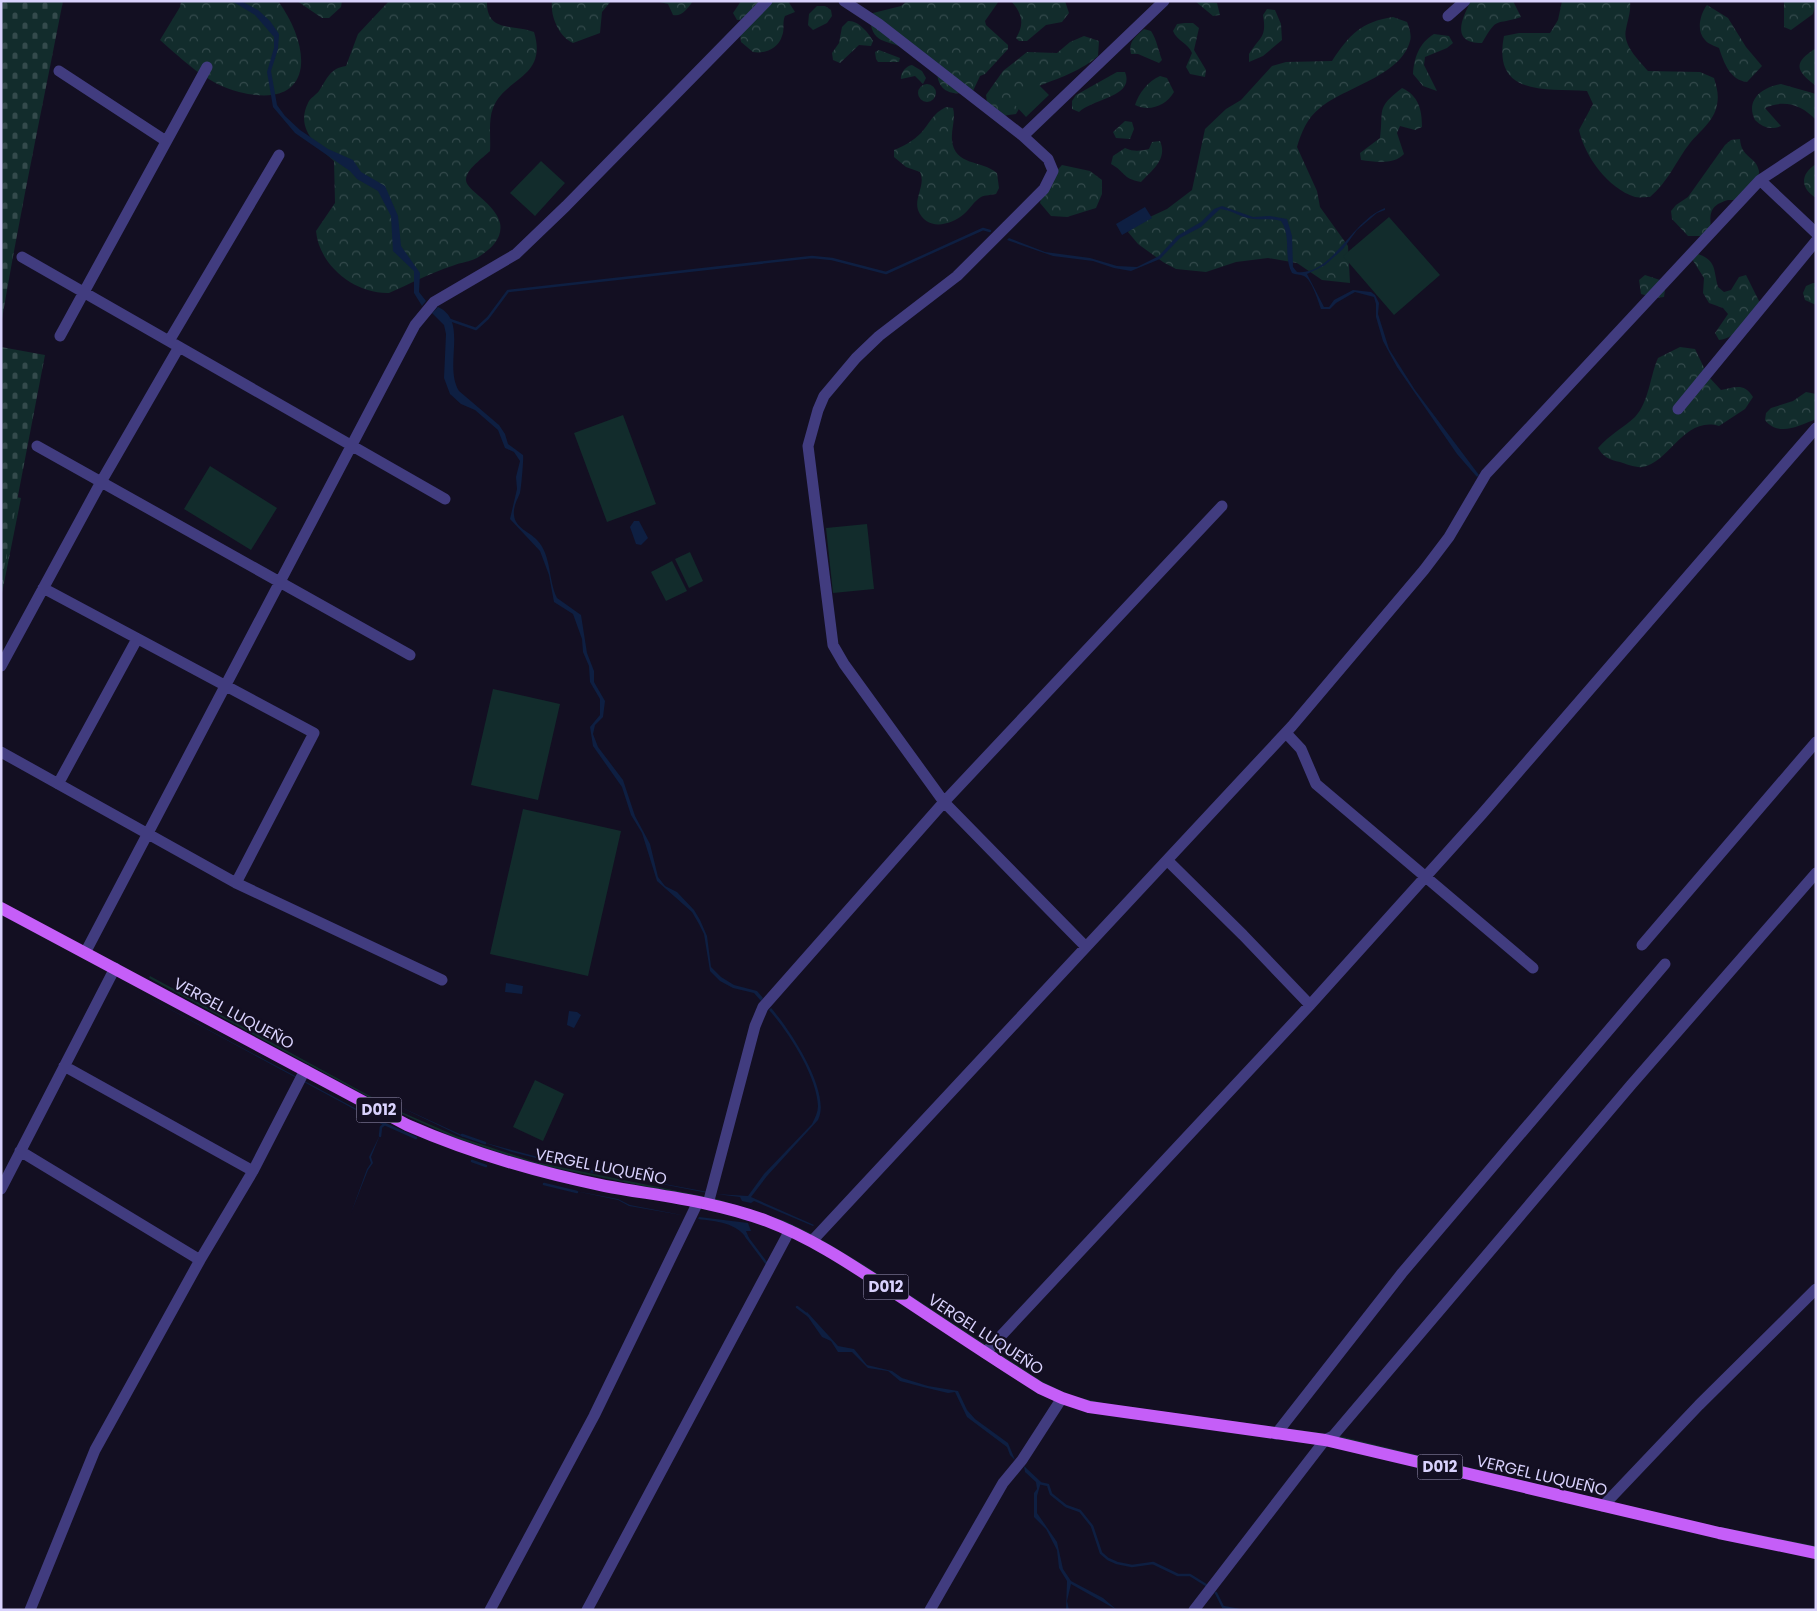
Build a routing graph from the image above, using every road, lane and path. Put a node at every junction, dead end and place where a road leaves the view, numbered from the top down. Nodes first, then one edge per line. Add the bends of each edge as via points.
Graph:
1 (767, 1) edge
2 (844, 1) edge
3 (1164, 1) edge
4 (1464, 1) edge
5 (1448, 16) dead end
6 (207, 67) dead end
7 (59, 71) dead end
8 (1023, 136) junction
9 (166, 141) junction
10 (1816, 143) edge
11 (279, 155) dead end
12 (1760, 180) junction
13 (1816, 233) edge
14 (1816, 241) edge
15 (22, 257) dead end
16 (84, 292) junction
17 (60, 336) dead end
18 (174, 344) junction
19 (1678, 409) dead end
20 (1816, 428) edge
21 (37, 446) dead end
22 (353, 446) junction
23 (101, 482) junction
24 (445, 499) dead end
25 (1222, 506) dead end
26 (281, 583) junction
27 (43, 588) junction
28 (137, 639) junction
29 (410, 655) dead end
30 (1, 666) edge
31 (227, 687) junction
32 (1286, 733) junction
33 (1816, 742) edge
34 (1, 752) edge
35 (58, 784) junction
36 (944, 802) junction
37 (148, 834) junction
38 (1167, 860) junction
39 (1816, 873) edge
40 (1426, 877) junction
41 (236, 883) junction
42 (1, 908) edge
43 (1642, 945) dead end
44 (1086, 947) junction
45 (85, 952) junction
46 (1665, 964) dead end
47 (115, 968) junction
48 (1533, 968) dead end
49 (442, 980) dead end
50 (1310, 1005) junction
51 (64, 1066) junction
52 (302, 1076) junction
53 (20, 1152) junction
54 (253, 1171) junction
55 (1, 1189) edge
56 (703, 1203) junction
57 (790, 1230) junction
58 (812, 1241) junction
59 (200, 1260) junction
60 (1816, 1290) edge
61 (985, 1353) junction
62 (1062, 1398) junction
63 (1276, 1434) junction
64 (1325, 1440) junction
65 (1603, 1506) junction
66 (1816, 1553) edge
67 (30, 1610) edge
68 (490, 1610) edge
69 (587, 1610) edge
70 (930, 1610) edge
71 (1194, 1610) edge

1 - 22 street via 516,254 446,294 424,312
2 - 8 street via 879,24
3 - 8 street
4 - 5 street
6 - 9 street
7 - 9 street
8 - 36 street via 1052,165 1052,178 1044,190 956,276 856,358 824,396 808,446 833,644
9 - 16 street
10 - 12 street
11 - 18 street
12 - 13 street
12 - 32 street via 1486,474 1449,537 1424,570
14 - 19 street
15 - 16 street
16 - 17 street
16 - 18 street
18 - 22 street
18 - 23 street
20 - 40 street
21 - 23 street
22 - 24 street
22 - 26 street
23 - 26 street
23 - 27 street
25 - 36 street
26 - 29 street
26 - 31 street
27 - 28 street
27 - 30 street
28 - 31 street
28 - 35 street
31 - 37 street
31 - 41 street via 314,734
32 - 38 street
32 - 40 street via 1301,749 1316,784
33 - 43 street
34 - 35 street
35 - 37 street
36 - 44 street
36 - 56 street via 763,1007
37 - 41 street
37 - 45 street
38 - 44 street
38 - 50 street
39 - 64 street via 1333,1436
40 - 48 street
40 - 50 street
41 - 49 street
42 - 45 main road, VERGEL LUQUEÑO / D012
44 - 58 street
45 - 47 main road, VERGEL LUQUEÑO / D012
46 - 63 street via 1402,1273
47 - 51 street
47 - 52 main road, VERGEL LUQUEÑO / D012
50 - 61 street
51 - 53 street
51 - 54 street
52 - 54 street
52 - 56 main road, VERGEL LUQUEÑO / D012 via 464,1149 566,1178
53 - 55 street
53 - 59 street
54 - 59 street
56 - 57 main road, VERGEL LUQUEÑO / D012 via 741,1212
56 - 68 street
57 - 58 main road, VERGEL LUQUEÑO / D012
57 - 69 street
58 - 61 main road, VERGEL LUQUEÑO / D012
59 - 67 street via 95,1450
60 - 65 street via 1699,1405
61 - 62 main road, VERGEL LUQUEÑO / D012
62 - 63 main road, VERGEL LUQUEÑO / D012 via 1097,1408
62 - 70 street via 1003,1483
63 - 64 main road, VERGEL LUQUEÑO / D012
64 - 65 main road, VERGEL LUQUEÑO / D012
64 - 71 street
65 - 66 main road, VERGEL LUQUEÑO / D012

